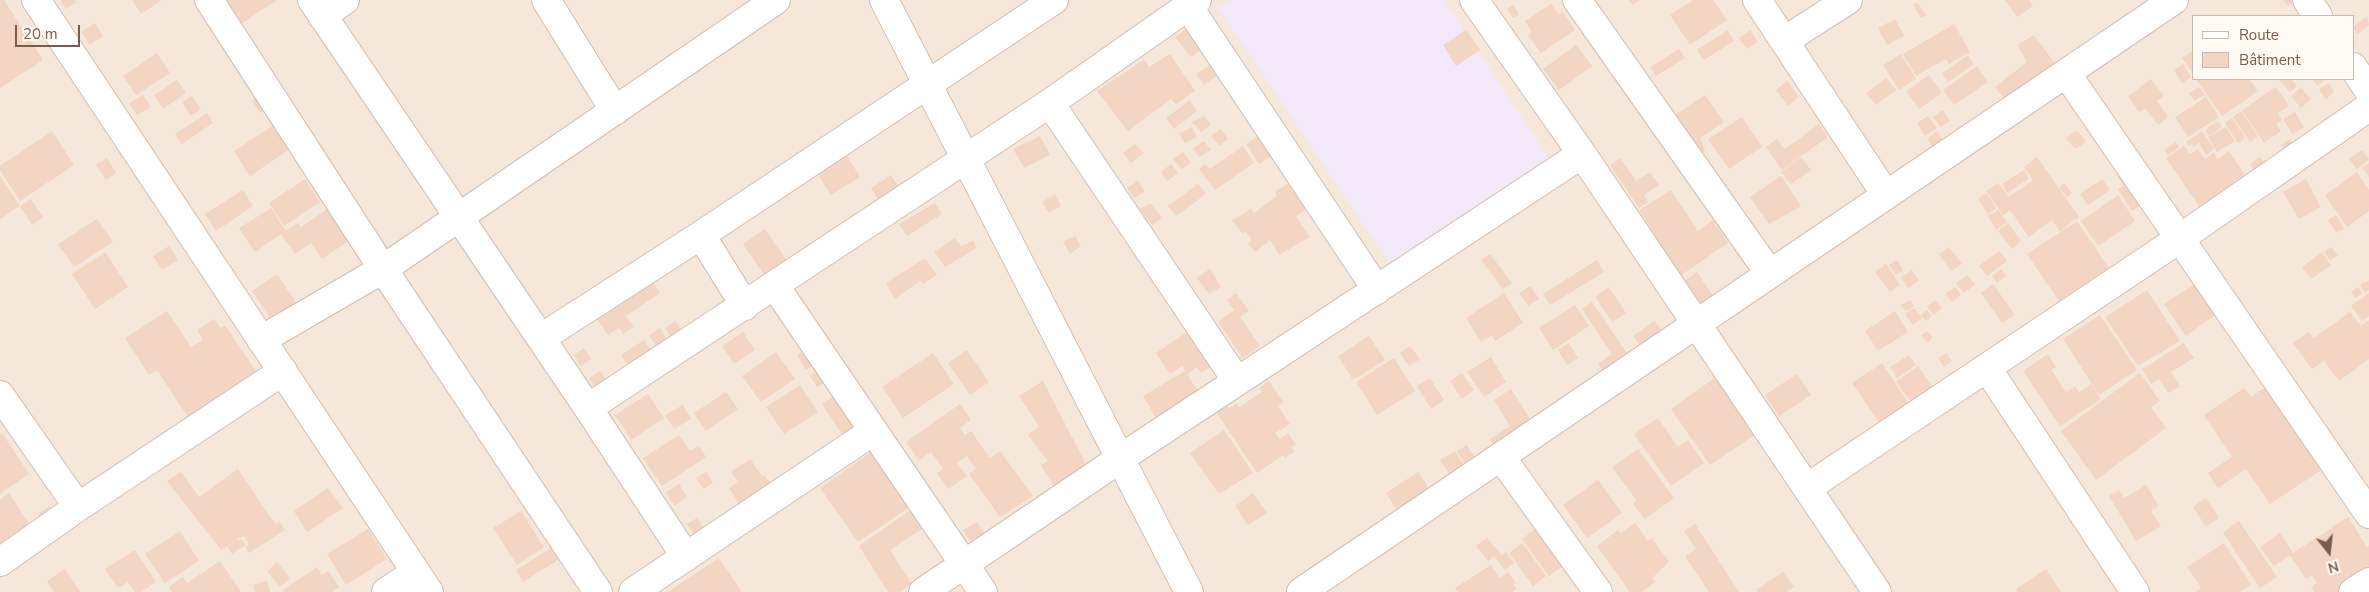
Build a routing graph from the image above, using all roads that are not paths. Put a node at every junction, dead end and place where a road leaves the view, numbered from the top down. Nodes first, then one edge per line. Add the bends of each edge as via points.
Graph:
1 (36, 0) edge
2 (209, 0) edge
3 (345, 0) edge
4 (546, 0) edge
5 (776, 0) edge
6 (884, 0) edge
7 (1054, 0) edge
8 (1577, 0) edge
9 (1757, 0) edge
10 (1848, 0) edge
11 (2174, 0) edge
12 (2307, 0) edge
13 (1192, 3) edge
14 (1482, 3) edge
15 (317, 8) edge
16 (2317, 15) edge
17 (1784, 41) junction
18 (2354, 68) edge
19 (2066, 73) junction
20 (929, 84) junction
21 (2369, 91) edge
22 (1050, 103) junction
23 (2369, 107) edge
24 (615, 111) junction
25 (1582, 154) junction
26 (967, 158) junction
27 (1886, 195) junction
28 (458, 218) junction
29 (701, 235) junction
30 (2180, 239) junction
31 (383, 269) junction
32 (1770, 274) junction
33 (775, 286) junction
34 (1377, 290) junction
35 (745, 306) junction
36 (1696, 324) junction
37 (541, 338) junction
38 (261, 340) junction
39 (1987, 368) junction
40 (283, 371) junction
41 (1237, 381) junction
42 (3, 406) edge
43 (588, 408) junction
44 (872, 432) junction
45 (1501, 457) junction
46 (1121, 458) junction
47 (1806, 488) junction
48 (78, 507) junction
49 (2369, 514) edge
50 (686, 557) junction
51 (0, 562) edge
52 (964, 564) junction
53 (422, 582) edge
54 (2369, 582) edge
55 (1308, 590) edge
56 (386, 592) edge
57 (598, 592) edge
58 (632, 592) edge
59 (923, 592) edge
60 (983, 592) edge
61 (1189, 592) edge
62 (1598, 592) edge
63 (1877, 592) edge
64 (2135, 592) edge
65 (2353, 592) edge

1 - 38 street
2 - 31 street
3 - 15 street
4 - 24 street
5 - 24 street
6 - 20 street
7 - 20 street
8 - 32 street
9 - 17 street
10 - 17 street
11 - 19 street
12 - 16 street
13 - 22 street
13 - 34 street
14 - 25 street
15 - 28 street
17 - 27 street
18 - 21 street
19 - 27 street
19 - 30 street
20 - 26 street
20 - 29 street
22 - 26 street
22 - 41 street
23 - 30 street
24 - 28 street
25 - 34 street
25 - 36 street
26 - 33 street
26 - 46 street
27 - 32 street
28 - 31 street
28 - 37 street
29 - 35 street
29 - 37 street
30 - 39 street
30 - 49 street
31 - 38 street
31 - 57 street
32 - 36 street
33 - 35 street
33 - 44 street
34 - 41 street
35 - 43 street
36 - 45 street
36 - 47 street
37 - 43 street
38 - 40 street
39 - 47 street
39 - 64 street
40 - 48 street
40 - 53 street
41 - 46 street
42 - 48 street
43 - 50 street
44 - 50 street
44 - 52 street
45 - 55 street
45 - 62 street
46 - 52 street
46 - 61 street
47 - 63 street
48 - 51 street
50 - 58 street
52 - 59 street
52 - 60 street
53 - 56 street
54 - 65 street

